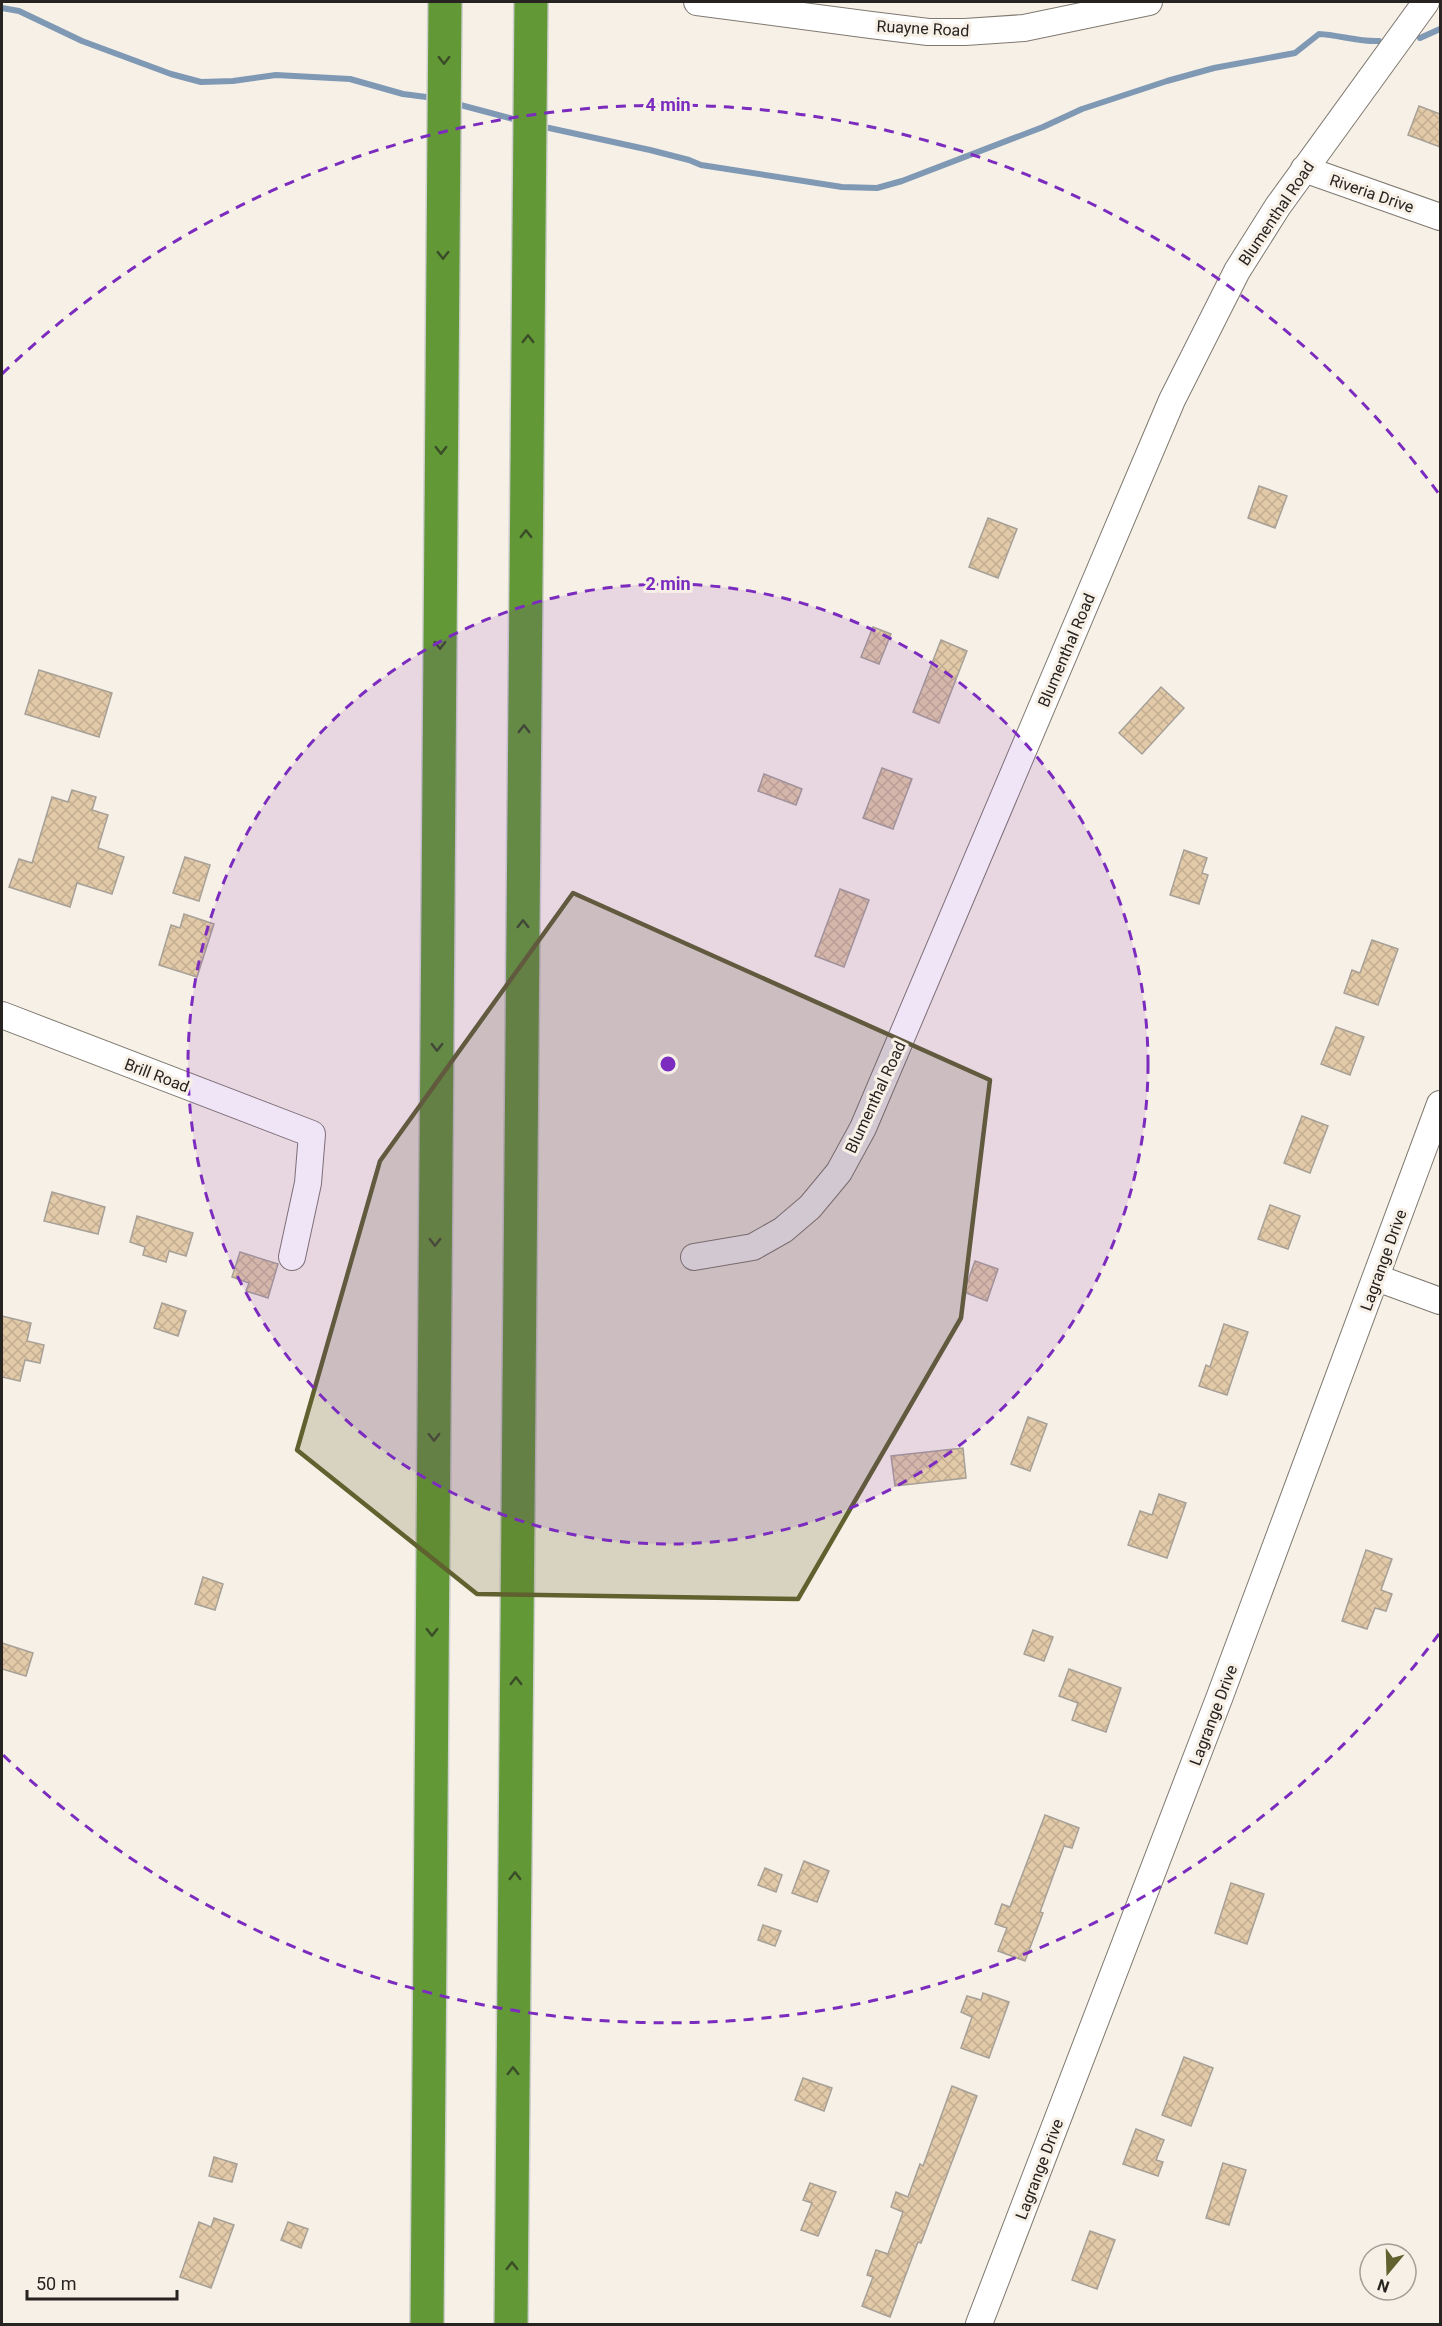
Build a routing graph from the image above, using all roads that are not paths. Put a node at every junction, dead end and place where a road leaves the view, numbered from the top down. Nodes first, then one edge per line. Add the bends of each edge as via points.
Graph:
1 (445, 2) edge
2 (531, 2) edge
3 (697, 2) edge
4 (1149, 2) edge
5 (1426, 2) edge
6 (1304, 169) junction
7 (1440, 217) edge
8 (2, 1015) edge
9 (1440, 1104) edge
10 (292, 1257) dead end
11 (694, 1257) dead end
12 (1377, 1278) junction
13 (1440, 1301) edge
14 (427, 2325) edge
15 (511, 2325) edge
16 (979, 2325) edge

1 -> 14 highway
15 -> 2 highway
3 - 4 street, Ruayne Road via 882,27 965,32 1024,28
5 - 6 street, Blumenthal Road
6 - 7 street, Riveria Drive
6 - 11 street, Blumenthal Road via 1242,263 1172,400 853,1147 810,1207 783,1230 753,1247
8 - 10 street, Brill Road via 312,1134 308,1183
9 - 12 street, Lagrange Drive
12 - 13 street
12 - 16 street, Lagrange Drive

